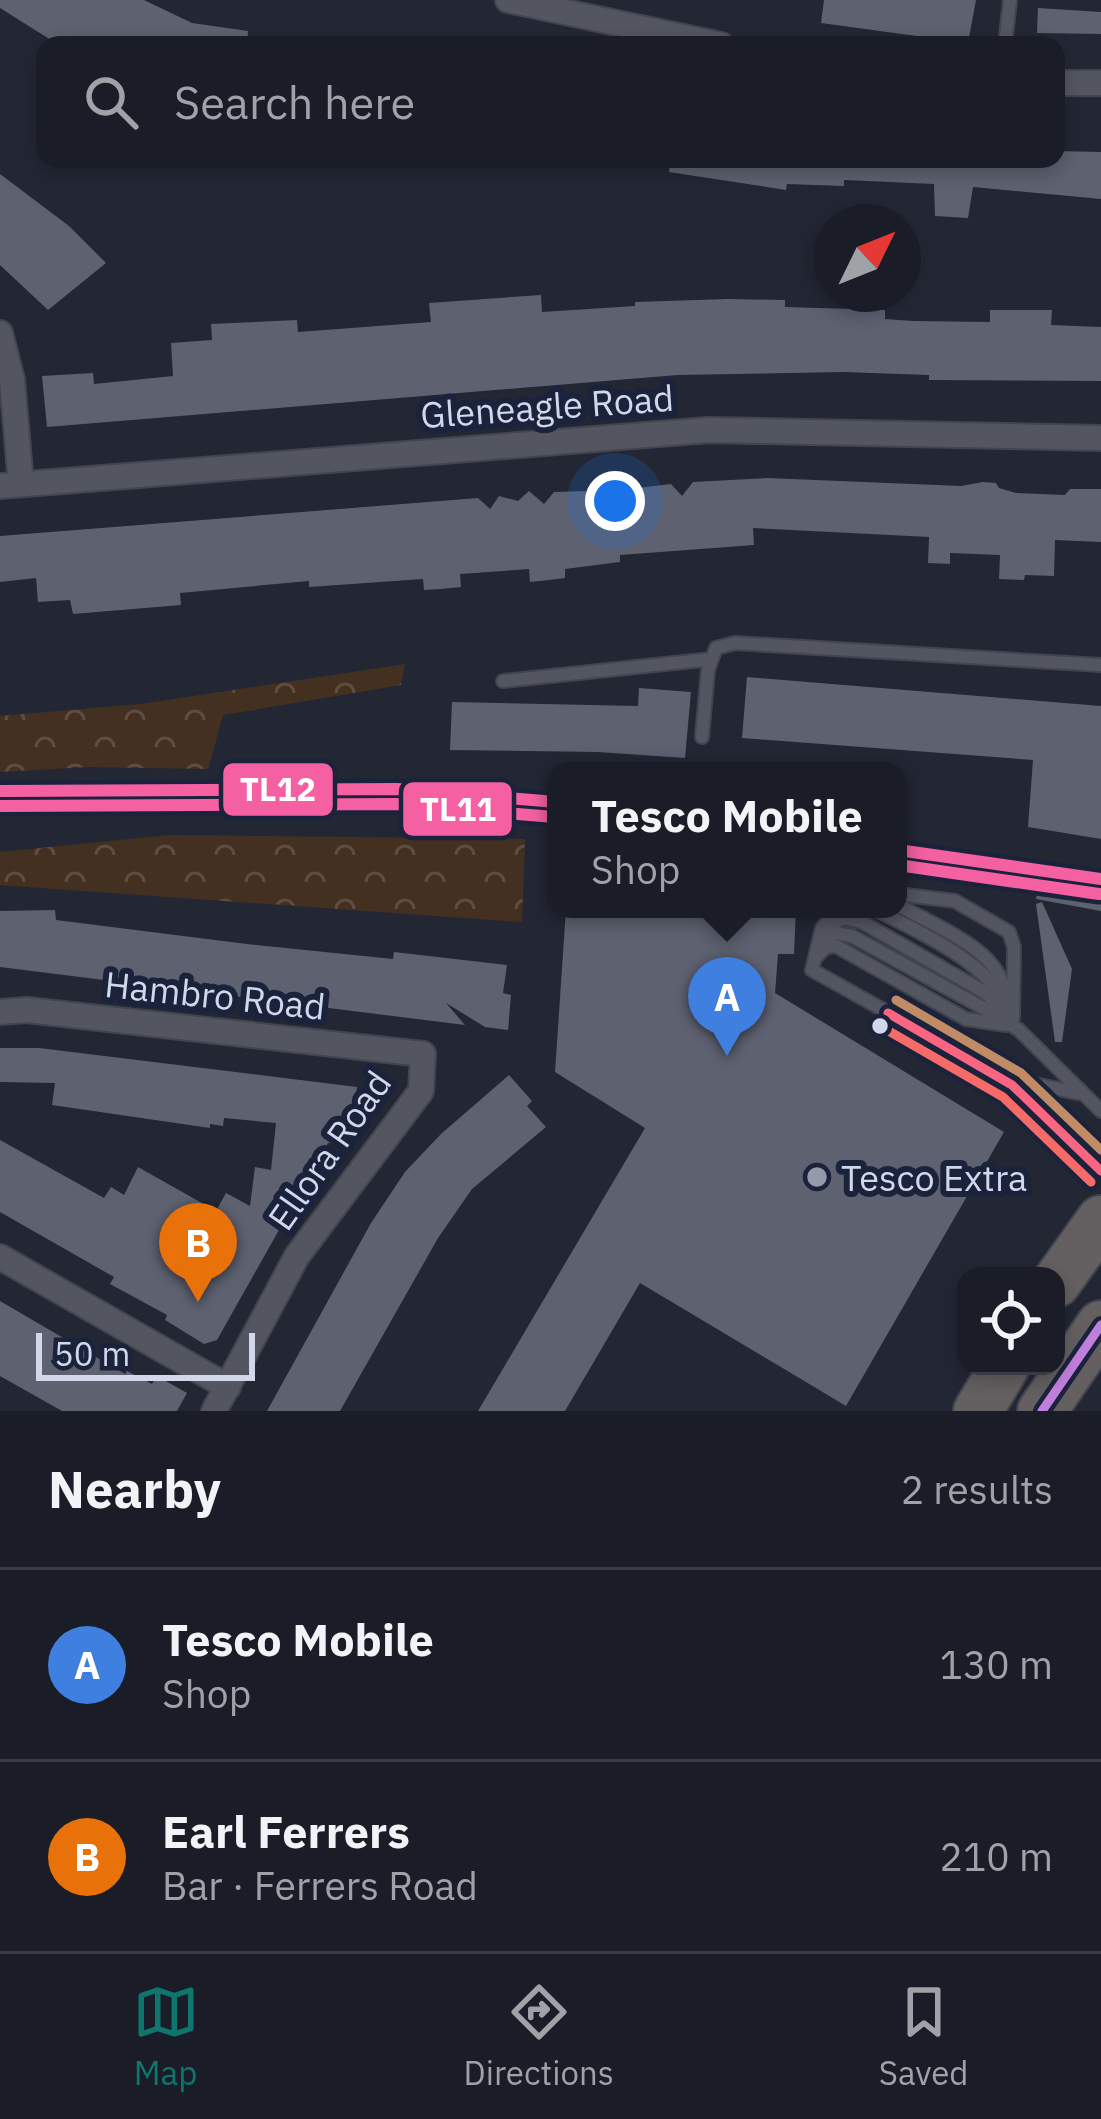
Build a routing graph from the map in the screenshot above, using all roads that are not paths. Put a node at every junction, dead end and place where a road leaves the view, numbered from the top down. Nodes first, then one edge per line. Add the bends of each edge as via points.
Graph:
1 (508, 0) edge
2 (1010, 0) edge
3 (678, 36) edge
4 (1006, 36) edge
5 (1065, 83) edge
6 (1101, 83) edge
7 (0, 333) edge
8 (1101, 437) edge
9 (10, 485) edge
10 (712, 659) junction
11 (1101, 665) edge
12 (503, 681) dead end
13 (703, 736) dead end
14 (907, 895) edge
15 (907, 910) edge
16 (828, 918) edge
17 (890, 918) edge
18 (816, 954) junction
19 (1007, 1011) junction
20 (0, 1012) edge
21 (1018, 1030) junction
22 (423, 1054) joint
23 (996, 1073) junction
24 (1098, 1107) edge
25 (1101, 1171) edge
26 (0, 1256) edge
27 (1101, 1325) edge
28 (1000, 1375) edge
29 (228, 1387) junction
30 (214, 1411) edge
31 (978, 1411) edge
32 (1042, 1411) edge

1 - 3 street
2 - 4 lane
5 - 6 street
7 - 9 street via 12,380
8 - 9 street, Gleneagle Road via 709,430
10 - 11 lane via 735,643
10 - 12 lane
10 - 13 lane
14 - 21 lane via 955,901 1009,932
15 - 19 lane via 990,958 1002,975
16 - 18 lane
17 - 19 lane via 982,971
18 - 19 lane via 833,921 853,918
18 - 21 lane via 828,935 852,936
18 - 23 lane
19 - 21 lane
20 - 22 street, Hambro Road
21 - 24 lane
22 - 29 street, Ellora Road via 422,1091 297,1256
23 - 24 lane via 1060,1087
23 - 25 lane
26 - 29 street
27 - 32 highway
28 - 31 highway
29 - 30 street, Ellora Road

